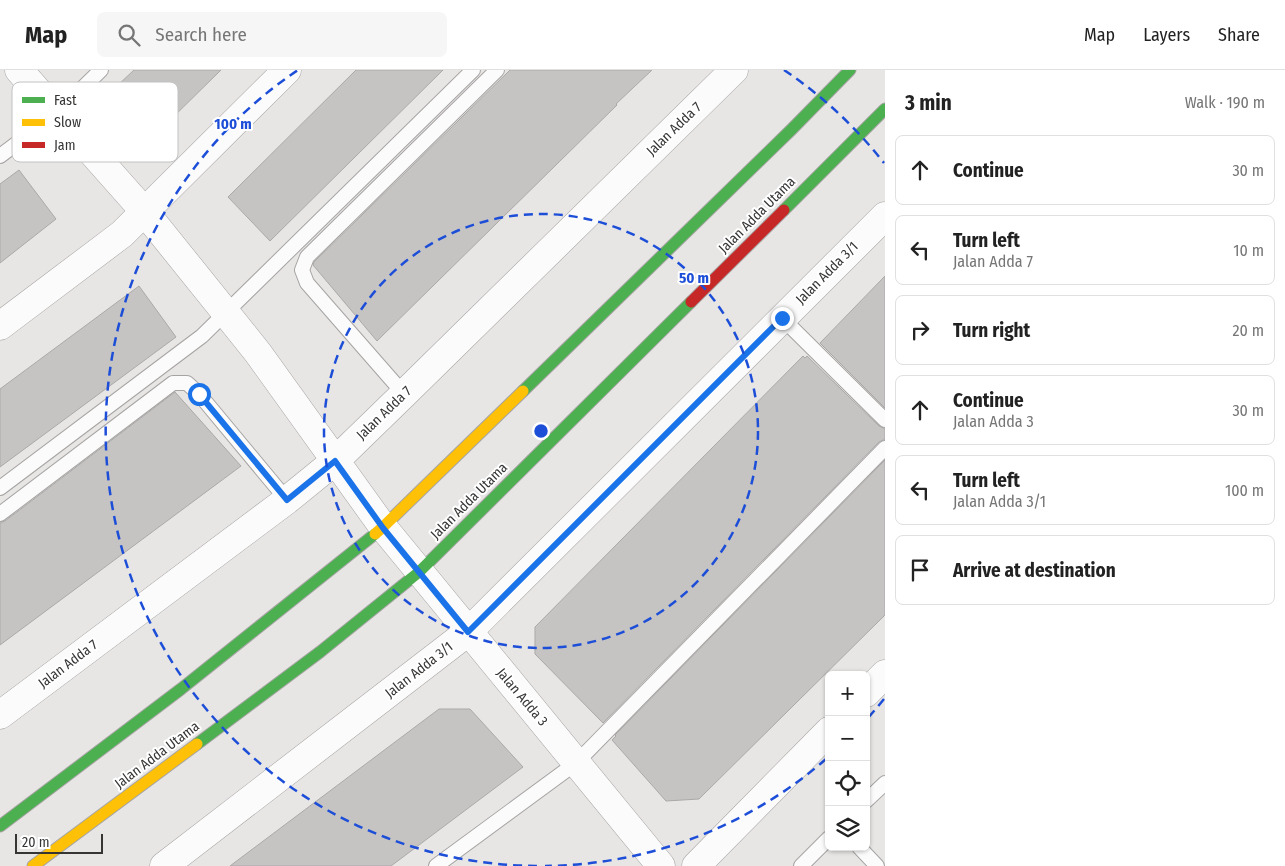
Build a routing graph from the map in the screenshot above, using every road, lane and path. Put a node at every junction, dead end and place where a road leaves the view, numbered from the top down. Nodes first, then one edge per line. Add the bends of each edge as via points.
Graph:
1 (19, 70) edge
2 (101, 70) edge
3 (287, 70) edge
4 (473, 70) edge
5 (497, 70) edge
6 (734, 70) edge
7 (850, 70) edge
8 (30, 82) edge
9 (89, 82) edge
10 (885, 109) edge
11 (12, 147) edge
12 (0, 156) edge
13 (100, 162) edge
14 (144, 212) junction
15 (885, 216) edge
16 (226, 314) junction
17 (782, 318) junction
18 (0, 326) edge
19 (404, 394) junction
20 (885, 420) edge
21 (885, 448) edge
22 (335, 461) junction
23 (0, 488) edge
24 (287, 500) junction
25 (0, 514) edge
26 (383, 528) junction
27 (419, 572) junction
28 (468, 632) junction
29 (885, 674) edge
30 (870, 689) edge
31 (1, 711) edge
32 (825, 735) edge
33 (576, 763) junction
34 (885, 783) edge
35 (870, 797) edge
36 (0, 826) edge
37 (825, 842) edge
38 (863, 851) edge
39 (175, 863) edge
40 (33, 866) edge
41 (436, 866) edge
42 (661, 866) edge
43 (696, 866) edge
44 (801, 866) edge
45 (877, 866) edge

1 - 8 street, Jalan Adda 3
2 - 9 lane
3 - 14 street
4 - 16 lane
5 - 19 lane via 307,258 302,270 307,283
6 - 19 street, Jalan Adda 7
7 - 26 main road
10 - 27 main road, Jalan Adda Utama
11 - 12 lane
13 - 14 street, Jalan Adda 3
14 - 16 street, Jalan Adda 3
14 - 18 street via 122,234
15 - 17 street, Jalan Adda 3/1
16 - 22 street, Jalan Adda 3
16 - 23 lane via 202,336
17 - 20 lane
17 - 28 street, Jalan Adda 3/1
19 - 22 street, Jalan Adda 7
21 - 33 lane
22 - 24 street, Jalan Adda 7
22 - 26 street, Jalan Adda 3
24 - 25 lane via 199,394 187,383 174,383
24 - 31 street, Jalan Adda 7
26 - 27 street, Jalan Adda 3
26 - 36 main road via 181,690
27 - 28 street, Jalan Adda 3
27 - 40 main road, Jalan Adda Utama via 320,652
28 - 33 street, Jalan Adda 3
28 - 39 street, Jalan Adda 3/1
29 - 30 street
32 - 43 street
33 - 41 lane
33 - 42 street, Jalan Adda 3
34 - 35 lane
37 - 44 lane
38 - 45 lane

